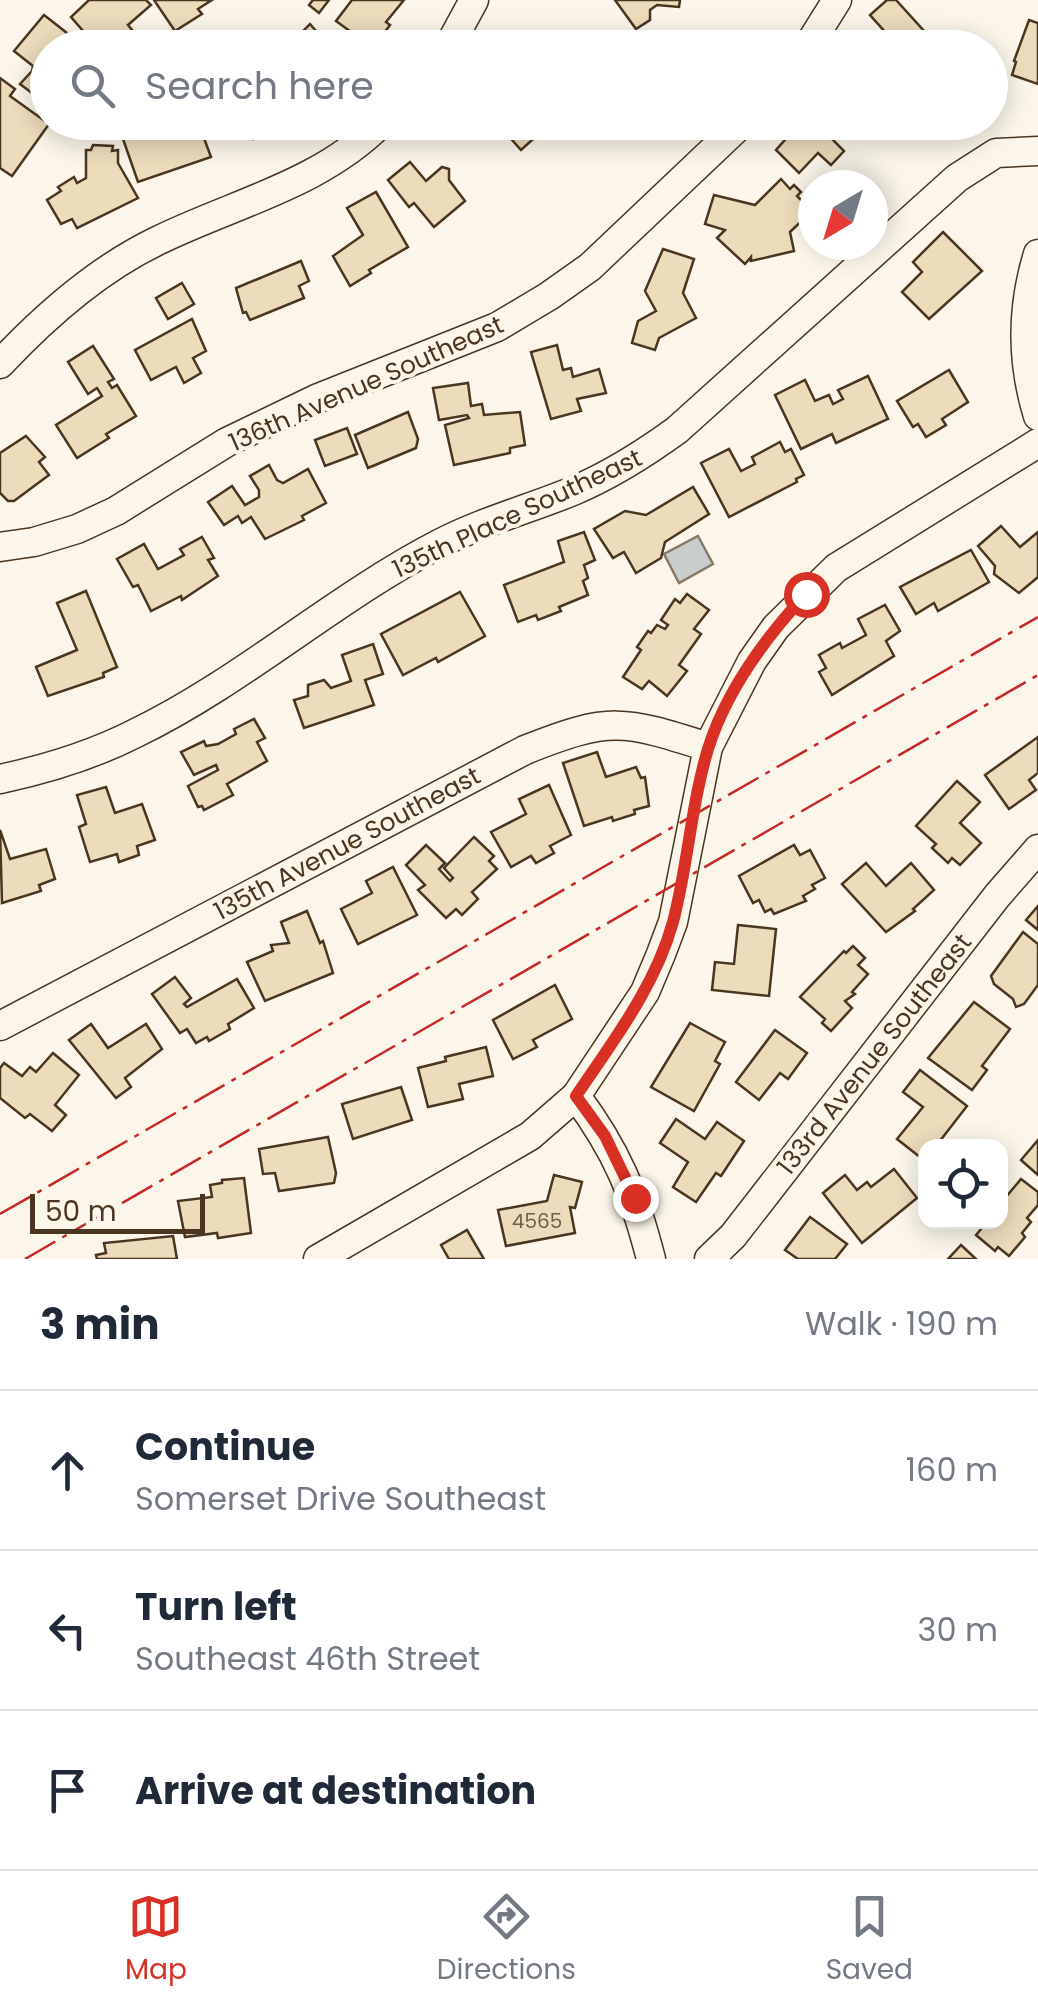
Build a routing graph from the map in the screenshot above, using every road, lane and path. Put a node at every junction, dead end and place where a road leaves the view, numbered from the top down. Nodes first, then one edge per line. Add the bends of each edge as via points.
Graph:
1 (474, 0) edge
2 (837, 0) edge
3 (458, 30) edge
4 (818, 30) edge
5 (362, 140) edge
6 (724, 140) edge
7 (1038, 151) edge
8 (1038, 254) edge
9 (0, 364) edge
10 (1038, 416) edge
11 (1038, 444) edge
12 (0, 547) edge
13 (708, 748) junction
14 (0, 779) edge
15 (1038, 849) edge
16 (0, 1026) edge
17 (576, 1096) junction
18 (318, 1259) edge
19 (651, 1259) edge
20 (708, 1259) edge

1 - 3 street
2 - 4 street
5 - 9 street via 301,180 122,262
6 - 12 street, 136th Avenue Southeast via 590,267 497,327 281,416 78,529
7 - 14 street, 135th Place Southeast via 996,154 957,178 644,454 576,490 442,543 137,733 92,754
8 - 10 street via 1024,342
11 - 13 street via 861,551 806,594 752,661
13 - 16 street, 135th Avenue Southeast via 642,726 579,728 525,750
13 - 17 street via 662,954 645,992
15 - 20 street, 133rd Avenue Southeast via 733,1236
17 - 18 street via 530,1136
17 - 19 street via 605,1136 635,1198

